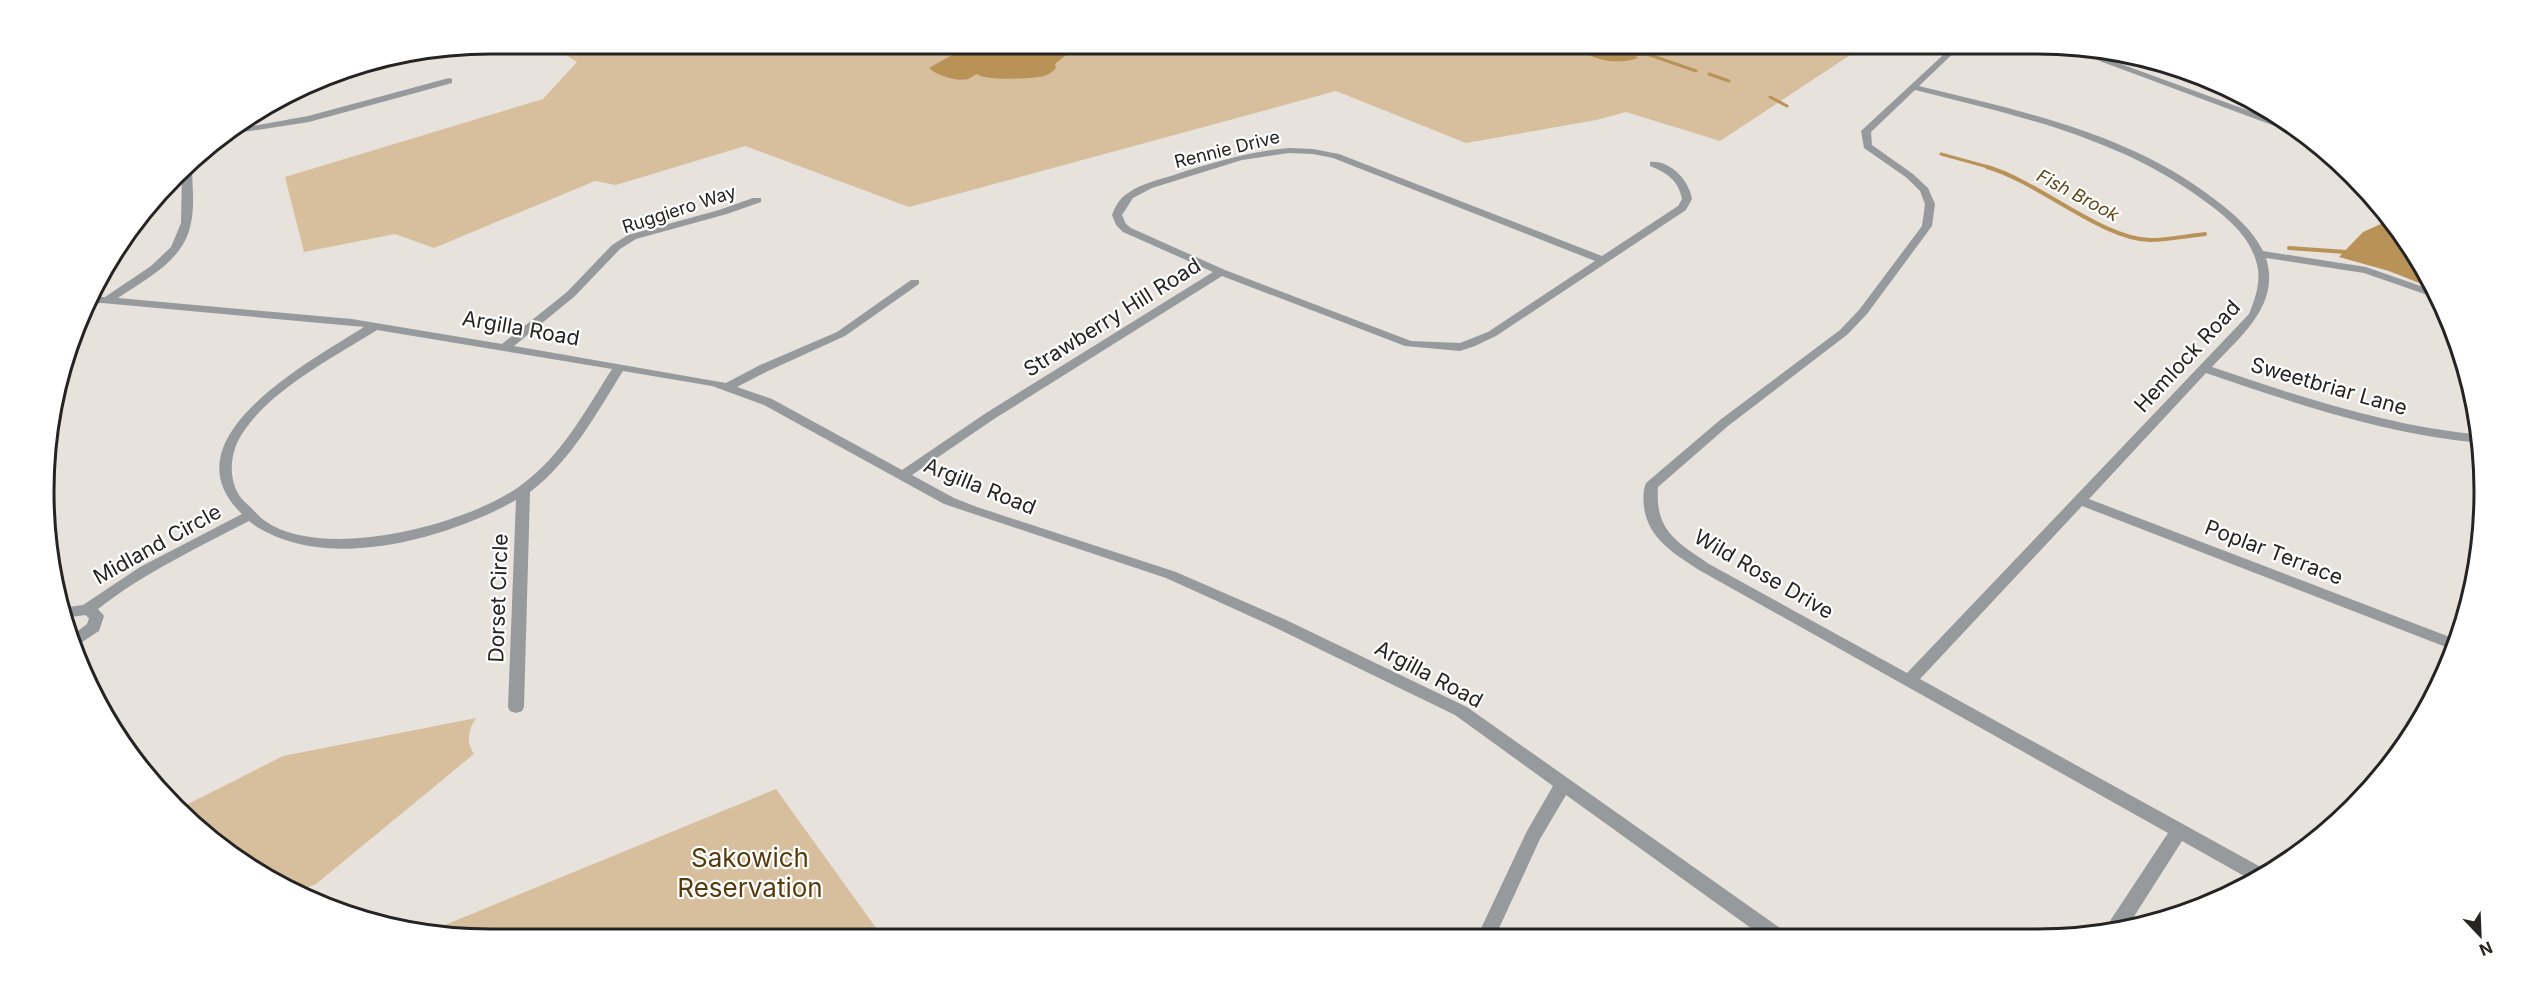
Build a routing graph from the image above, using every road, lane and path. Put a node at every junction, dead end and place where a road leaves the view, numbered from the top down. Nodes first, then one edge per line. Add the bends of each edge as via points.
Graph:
1 (1948, 54) edge
2 (2097, 58) edge
3 (449, 81) dead end
4 (1912, 87) junction
5 (2268, 121) edge
6 (245, 130) edge
7 (1653, 164) dead end
8 (187, 177) edge
9 (757, 200) dead end
10 (2259, 254) junction
11 (1605, 261) junction
12 (1221, 272) junction
13 (915, 282) dead end
14 (2425, 291) edge
15 (108, 300) junction
16 (98, 301) edge
17 (376, 325) junction
18 (505, 347) junction
19 (620, 367) junction
20 (2204, 368) junction
21 (728, 387) junction
22 (2470, 438) edge
23 (901, 476) junction
24 (523, 491) junction
25 (2079, 500) junction
26 (249, 516) junction
27 (87, 610) junction
28 (71, 612) edge
29 (79, 639) edge
30 (2447, 642) edge
31 (1910, 680) junction
32 (516, 707) dead end
33 (1563, 784) junction
34 (2179, 831) junction
35 (2253, 871) edge
36 (2121, 921) edge
37 (1490, 929) edge
38 (1766, 929) edge

1 - 4 street, Wild Rose Drive
2 - 5 street
3 - 6 street via 309,119
4 - 10 street, Hemlock Road via 2036,118 2148,161 2205,195 2236,222
4 - 31 street, Wild Rose Drive via 1874,121 1866,131 1865,142 1925,190 1930,204 1927,226 1844,332 1724,423 1651,486 1649,499 1657,532 1677,549
7 - 11 street, Strawberry Hill Road via 1672,173 1685,189 1687,199 1673,216
8 - 15 street via 187,221 178,244 169,257
9 - 18 street, Ruggiero Way via 632,237 616,247 571,294
10 - 14 street via 2366,270
10 - 20 street, Hemlock Road via 2263,278 2261,300 2254,315
11 - 12 street, Strawberry Hill Road via 1482,340 1460,347 1409,344
11 - 12 street, Rennie Drive via 1336,156 1310,150 1262,153 1149,186 1123,201 1117,215 1126,230
12 - 23 street, Strawberry Hill Road
13 - 21 street via 841,334
15 - 16 street, Argilla Road
15 - 17 street, Argilla Road
17 - 18 street, Argilla Road
17 - 26 street via 276,392 235,436 225,458 225,478
18 - 19 street, Argilla Road
19 - 21 street, Argilla Road
19 - 24 street via 560,454
20 - 22 street, Sweetbriar Lane via 2358,419
20 - 25 street, Hemlock Road
21 - 23 street, Argilla Road via 768,402
23 - 33 street, Argilla Road via 972,510 1171,575 1289,628 1461,711
24 - 26 street via 453,523 382,541 306,540 264,527
24 - 32 street, Dorset Circle
25 - 30 street, Poplar Terrace
25 - 31 street, Hemlock Road
26 - 27 street, Midland Circle via 116,587
27 - 28 street, Midland Circle
27 - 29 street, Midland Circle via 95,613 97,623
31 - 34 street, Wild Rose Drive
33 - 37 street via 1533,836
33 - 38 street, Argilla Road
34 - 35 street, Wild Rose Drive
34 - 36 street

